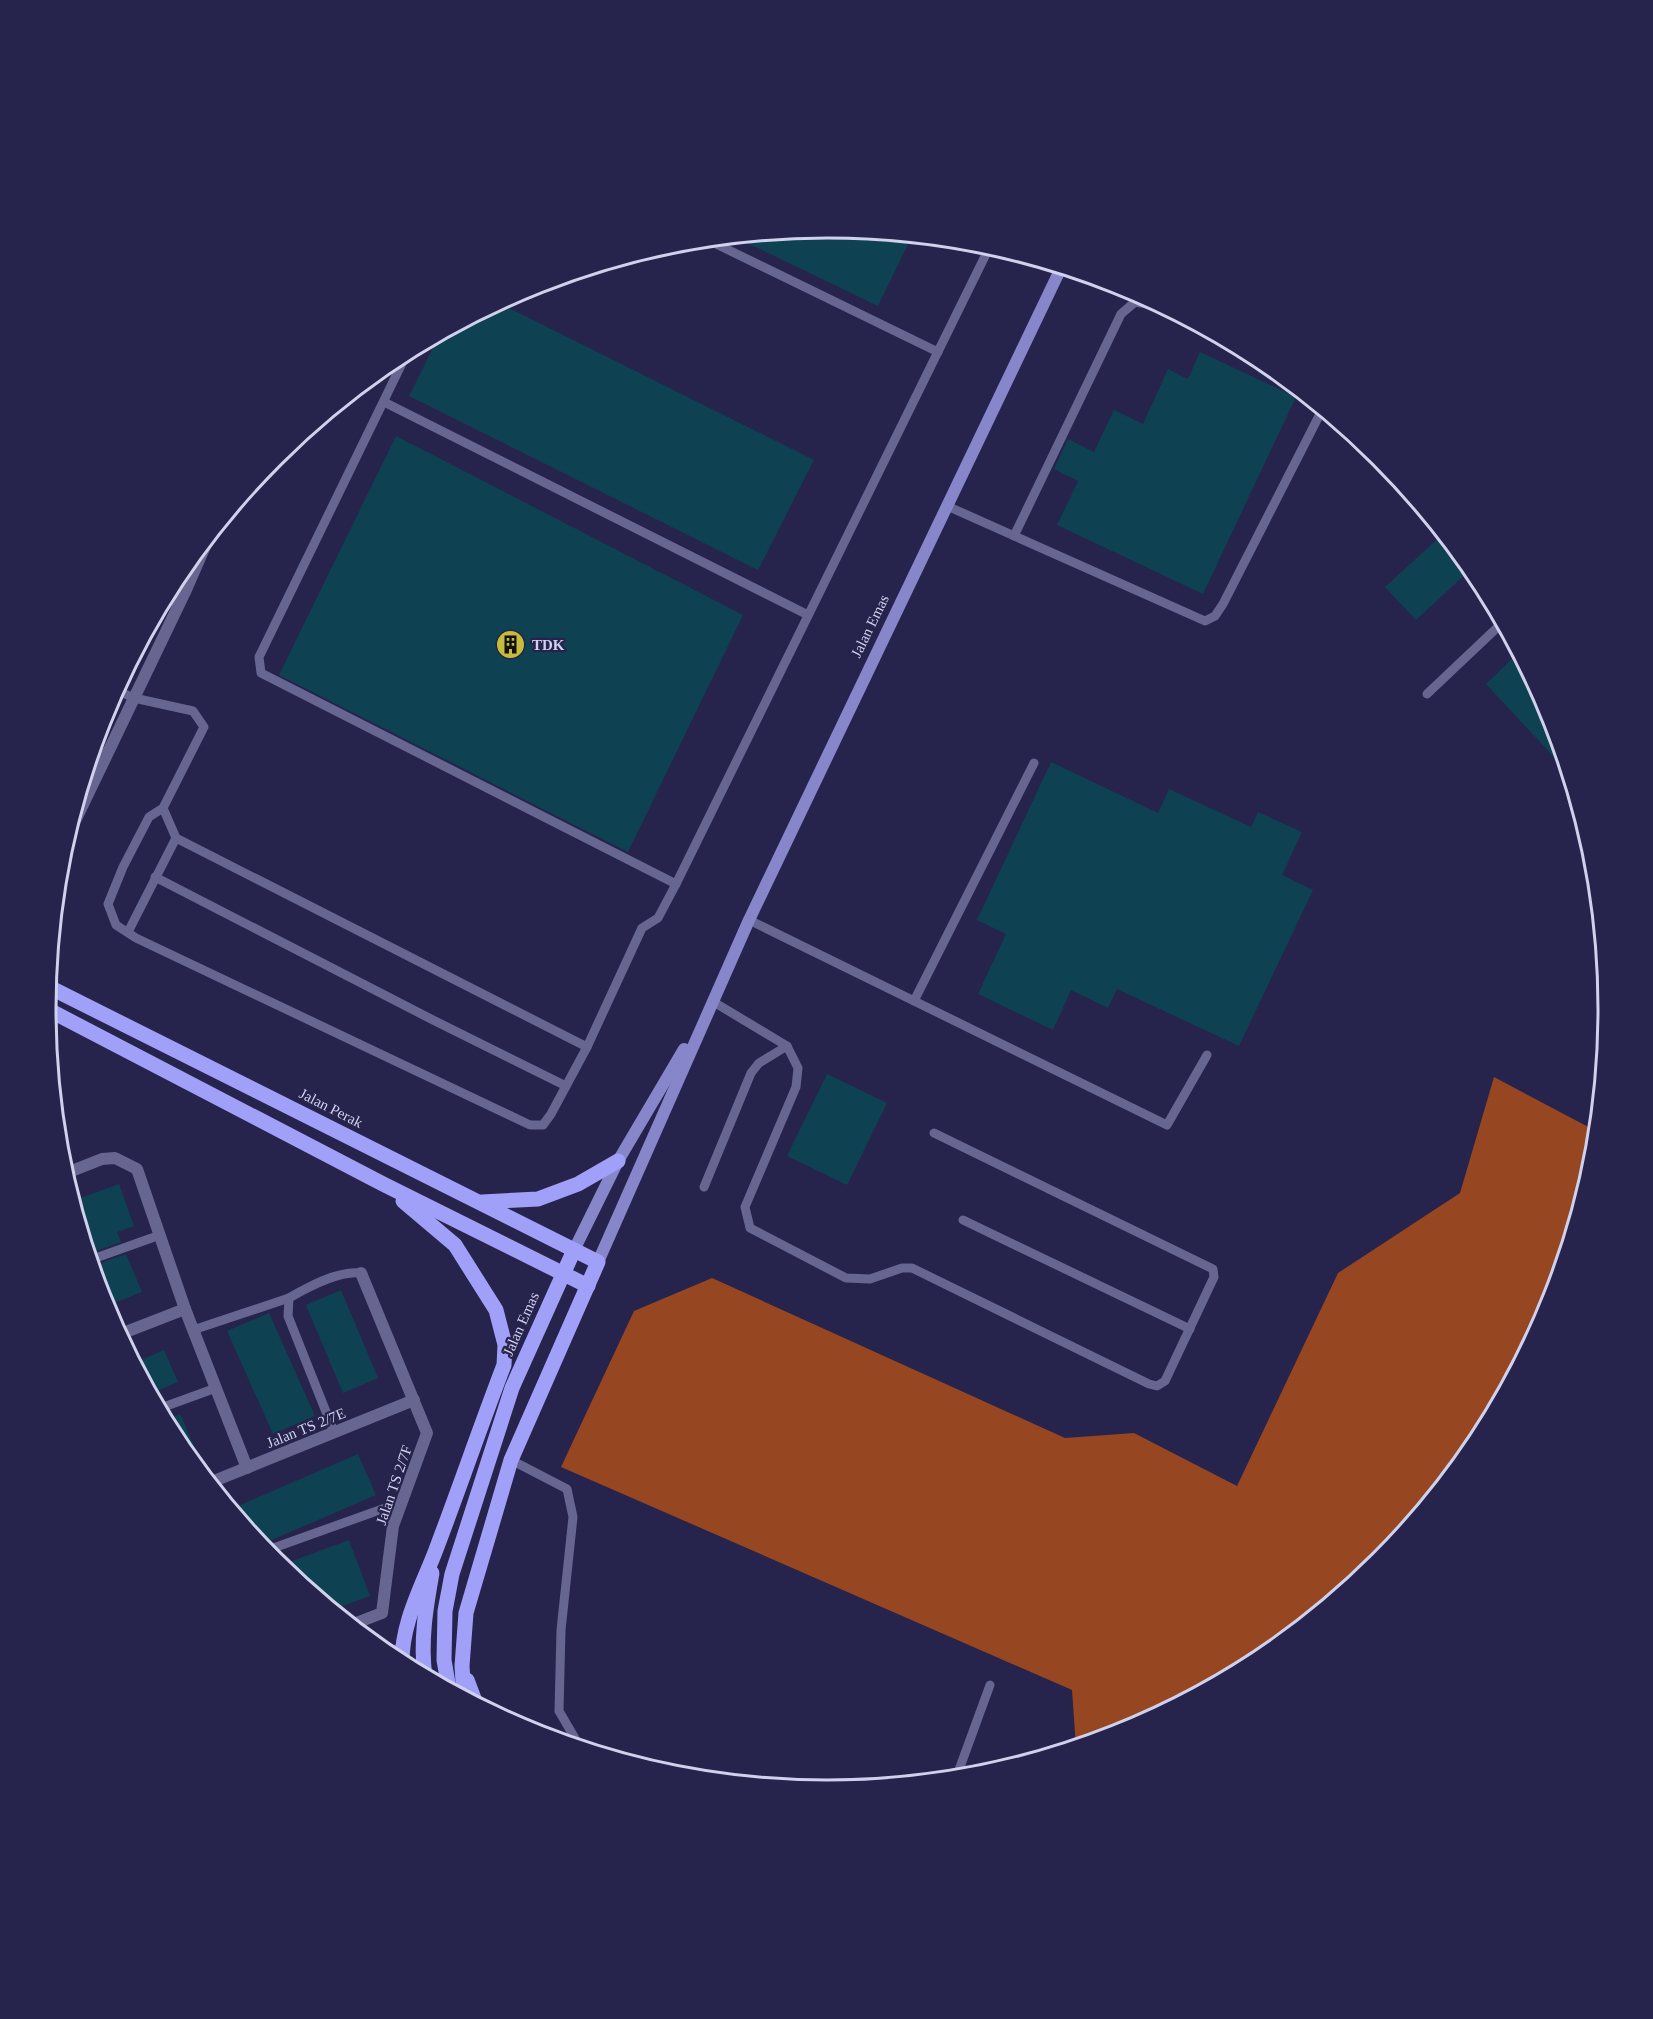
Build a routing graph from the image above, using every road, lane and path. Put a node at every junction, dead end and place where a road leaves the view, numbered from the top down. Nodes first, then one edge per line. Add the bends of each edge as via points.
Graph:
1 (720, 246) edge
2 (986, 255) edge
3 (1058, 274) edge
4 (1134, 303) edge
5 (938, 352) junction
6 (401, 366) edge
7 (384, 402) junction
8 (1319, 417) edge
9 (947, 506) junction
10 (1014, 536) junction
11 (196, 566) edge
12 (180, 589) edge
13 (185, 592) junction
14 (808, 615) junction
15 (1496, 628) edge
16 (123, 693) edge
17 (1427, 694) dead end
18 (134, 698) junction
19 (1034, 763) dead end
20 (89, 785) edge
21 (163, 808) junction
22 (176, 838) junction
23 (155, 877) junction
24 (676, 884) junction
25 (750, 920) junction
26 (128, 932) junction
27 (56, 991) edge
28 (712, 1001) junction
29 (914, 1001) junction
30 (56, 1014) edge
31 (787, 1046) junction
32 (587, 1047) junction
33 (1207, 1055) dead end
34 (566, 1086) junction
35 (934, 1133) dead end
36 (618, 1161) junction
37 (73, 1171) edge
38 (383, 1184) junction
39 (704, 1188) dead end
40 (479, 1203) junction
41 (963, 1220) dead end
42 (160, 1236) junction
43 (574, 1250) junction
44 (96, 1258) edge
45 (598, 1262) junction
46 (361, 1273) joint
47 (563, 1274) junction
48 (588, 1286) junction
49 (289, 1298) junction
50 (185, 1309) junction
51 (1190, 1329) junction
52 (193, 1330) junction
53 (126, 1332) edge
54 (216, 1388) junction
55 (414, 1400) junction
56 (166, 1406) edge
57 (334, 1432) junction
58 (511, 1460) junction
59 (248, 1468) junction
60 (216, 1480) edge
61 (402, 1502) junction
62 (274, 1548) edge
63 (436, 1549) junction
64 (358, 1622) edge
65 (402, 1648) junction
66 (397, 1650) edge
67 (402, 1653) edge
68 (423, 1666) edge
69 (462, 1666) junction
70 (448, 1681) edge
71 (990, 1685) dead end
72 (463, 1689) edge
73 (472, 1694) edge
74 (574, 1738) edge
75 (959, 1769) edge

1 - 5 lane
2 - 5 lane
3 - 9 main road, Jalan Emas
4 - 10 lane via 1121,314
5 - 14 lane
6 - 7 lane
7 - 14 lane
7 - 24 lane via 259,657 261,673
8 - 10 lane via 1223,604 1215,616 1205,621
9 - 10 lane
9 - 25 main road, Jalan Emas
11 - 13 street
12 - 13 street
13 - 18 street
14 - 24 lane
15 - 17 lane
16 - 18 lane
18 - 20 street
18 - 21 lane via 193,711 204,727
19 - 29 lane
21 - 22 lane
21 - 26 lane via 149,817 108,904 116,925
22 - 23 lane
22 - 32 lane
23 - 26 lane
23 - 34 lane
24 - 32 lane via 658,918 642,928
25 - 28 main road, Jalan Emas
25 - 29 lane
26 - 34 lane via 530,1125 543,1125
27 - 40 main road, Jalan Perak
28 - 31 lane
28 - 36 main road, Jalan Emas
28 - 45 main road, Jalan Emas
29 - 33 lane via 1167,1125
30 - 38 main road
31 - 39 lane via 759,1063 751,1073
31 - 51 lane via 798,1068 796,1087 745,1207 750,1228 846,1278 870,1279 912,1268 1157,1386 1165,1380
32 - 34 lane
35 - 51 lane via 1213,1269 1214,1277
36 - 40 main road via 578,1184 538,1199
36 - 43 main road, Jalan Emas
37 - 42 street via 115,1158 137,1169
38 - 47 main road
38 - 63 main road via 455,1245 496,1310 505,1344 504,1365
40 - 43 main road, Jalan Perak
41 - 51 lane
42 - 44 lane
42 - 50 street
43 - 45 main road, Jalan Perak
43 - 47 main road, Jalan Emas
45 - 48 main road, Jalan Emas
46 - 49 lane via 349,1271
46 - 55 street, Jalan TS 2/7F
47 - 48 main road
47 - 70 main road, Jalan Emas via 512,1388 452,1574 445,1611
48 - 58 main road, Jalan Emas
49 - 52 lane
49 - 57 lane via 288,1316
50 - 52 street
50 - 53 street
52 - 54 street
54 - 56 lane
54 - 59 street
55 - 57 street, Jalan TS 2/7E
55 - 61 street, Jalan TS 2/7F via 427,1433
57 - 59 street, Jalan TS 2/7E
58 - 69 main road, Jalan Emas via 466,1613
58 - 74 lane via 567,1489 573,1517 561,1630 558,1711
59 - 60 street, Jalan TS 2/7E
61 - 62 lane
61 - 64 street, Jalan TS 2/7F via 393,1526 382,1613
63 - 65 main road via 417,1595
63 - 68 main road via 424,1620
65 - 66 street
65 - 67 main road
69 - 72 main road, Jalan Emas
69 - 73 main road
71 - 75 lane

